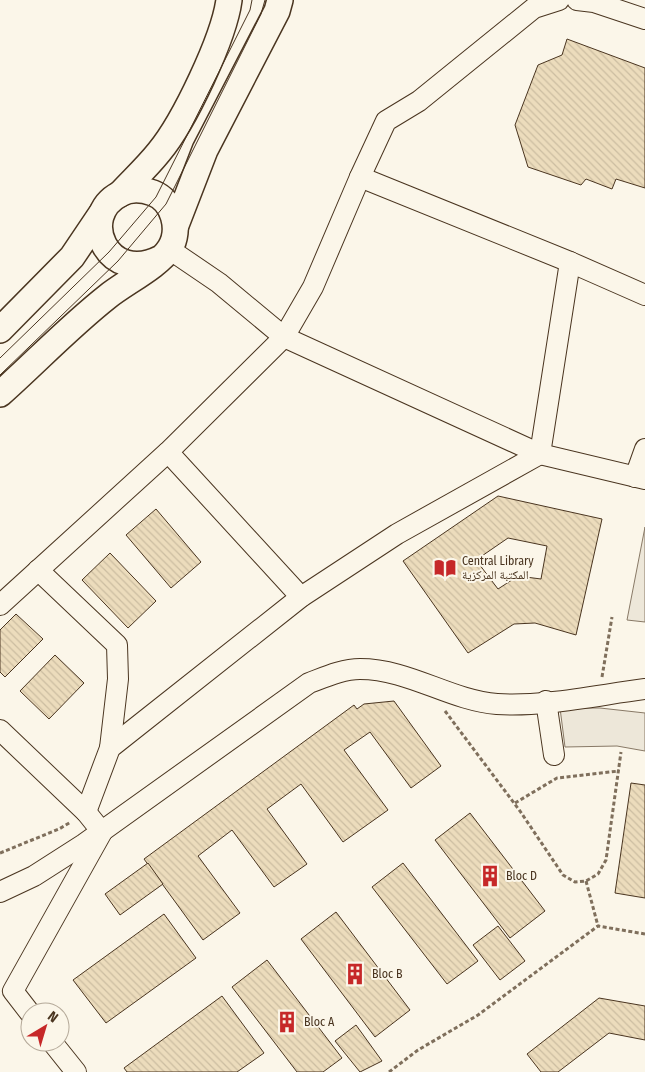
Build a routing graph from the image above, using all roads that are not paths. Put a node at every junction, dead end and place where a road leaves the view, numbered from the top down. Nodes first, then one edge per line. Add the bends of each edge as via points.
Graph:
1 (229, 0) edge
2 (280, 0) edge
3 (559, 0) edge
4 (589, 1) edge
5 (645, 20) edge
6 (360, 177) junction
7 (120, 194) junction
8 (103, 212) junction
9 (176, 225) junction
10 (165, 253) junction
11 (570, 262) junction
12 (645, 295) edge
13 (0, 330) edge
14 (284, 337) junction
15 (0, 394) edge
16 (645, 449) edge
17 (168, 452) junction
18 (540, 454) junction
19 (640, 478) edge
20 (38, 570) junction
21 (301, 597) junction
22 (0, 605) edge
23 (645, 689) edge
24 (546, 701) junction
25 (0, 730) edge
26 (110, 748) junction
27 (554, 755) dead end
28 (86, 812) junction
29 (102, 832) junction
30 (0, 892) edge
31 (22, 1002) edge
32 (60, 1052) edge
33 (76, 1072) edge

1 - 7 main road via 215,47 186,109 160,151
2 - 9 main road via 205,150
3 - 6 lane via 534,8 419,101 386,121
4 - 5 lane
6 - 11 lane
6 - 14 lane via 313,287
7 - 8 main road
7 - 9 main road via 144,190 156,194 172,213
8 - 10 main road via 101,236 106,248 118,261 137,266 150,264
8 - 13 main road via 72,257
9 - 10 main road via 174,237
10 - 14 lane via 219,283
10 - 15 main road via 106,298
11 - 12 lane
11 - 18 lane
14 - 17 lane
14 - 18 lane
16 - 19 lane
17 - 20 lane
17 - 21 lane
18 - 19 lane
18 - 21 lane via 397,534
20 - 22 lane
20 - 26 lane via 117,645 118,679
21 - 26 lane
23 - 24 lane
24 - 27 lane
24 - 29 lane via 496,704 396,672 359,669 337,672 309,683
25 - 28 lane
26 - 28 lane
28 - 29 lane
29 - 30 lane via 34,876
29 - 31 lane via 13,991
32 - 33 lane

